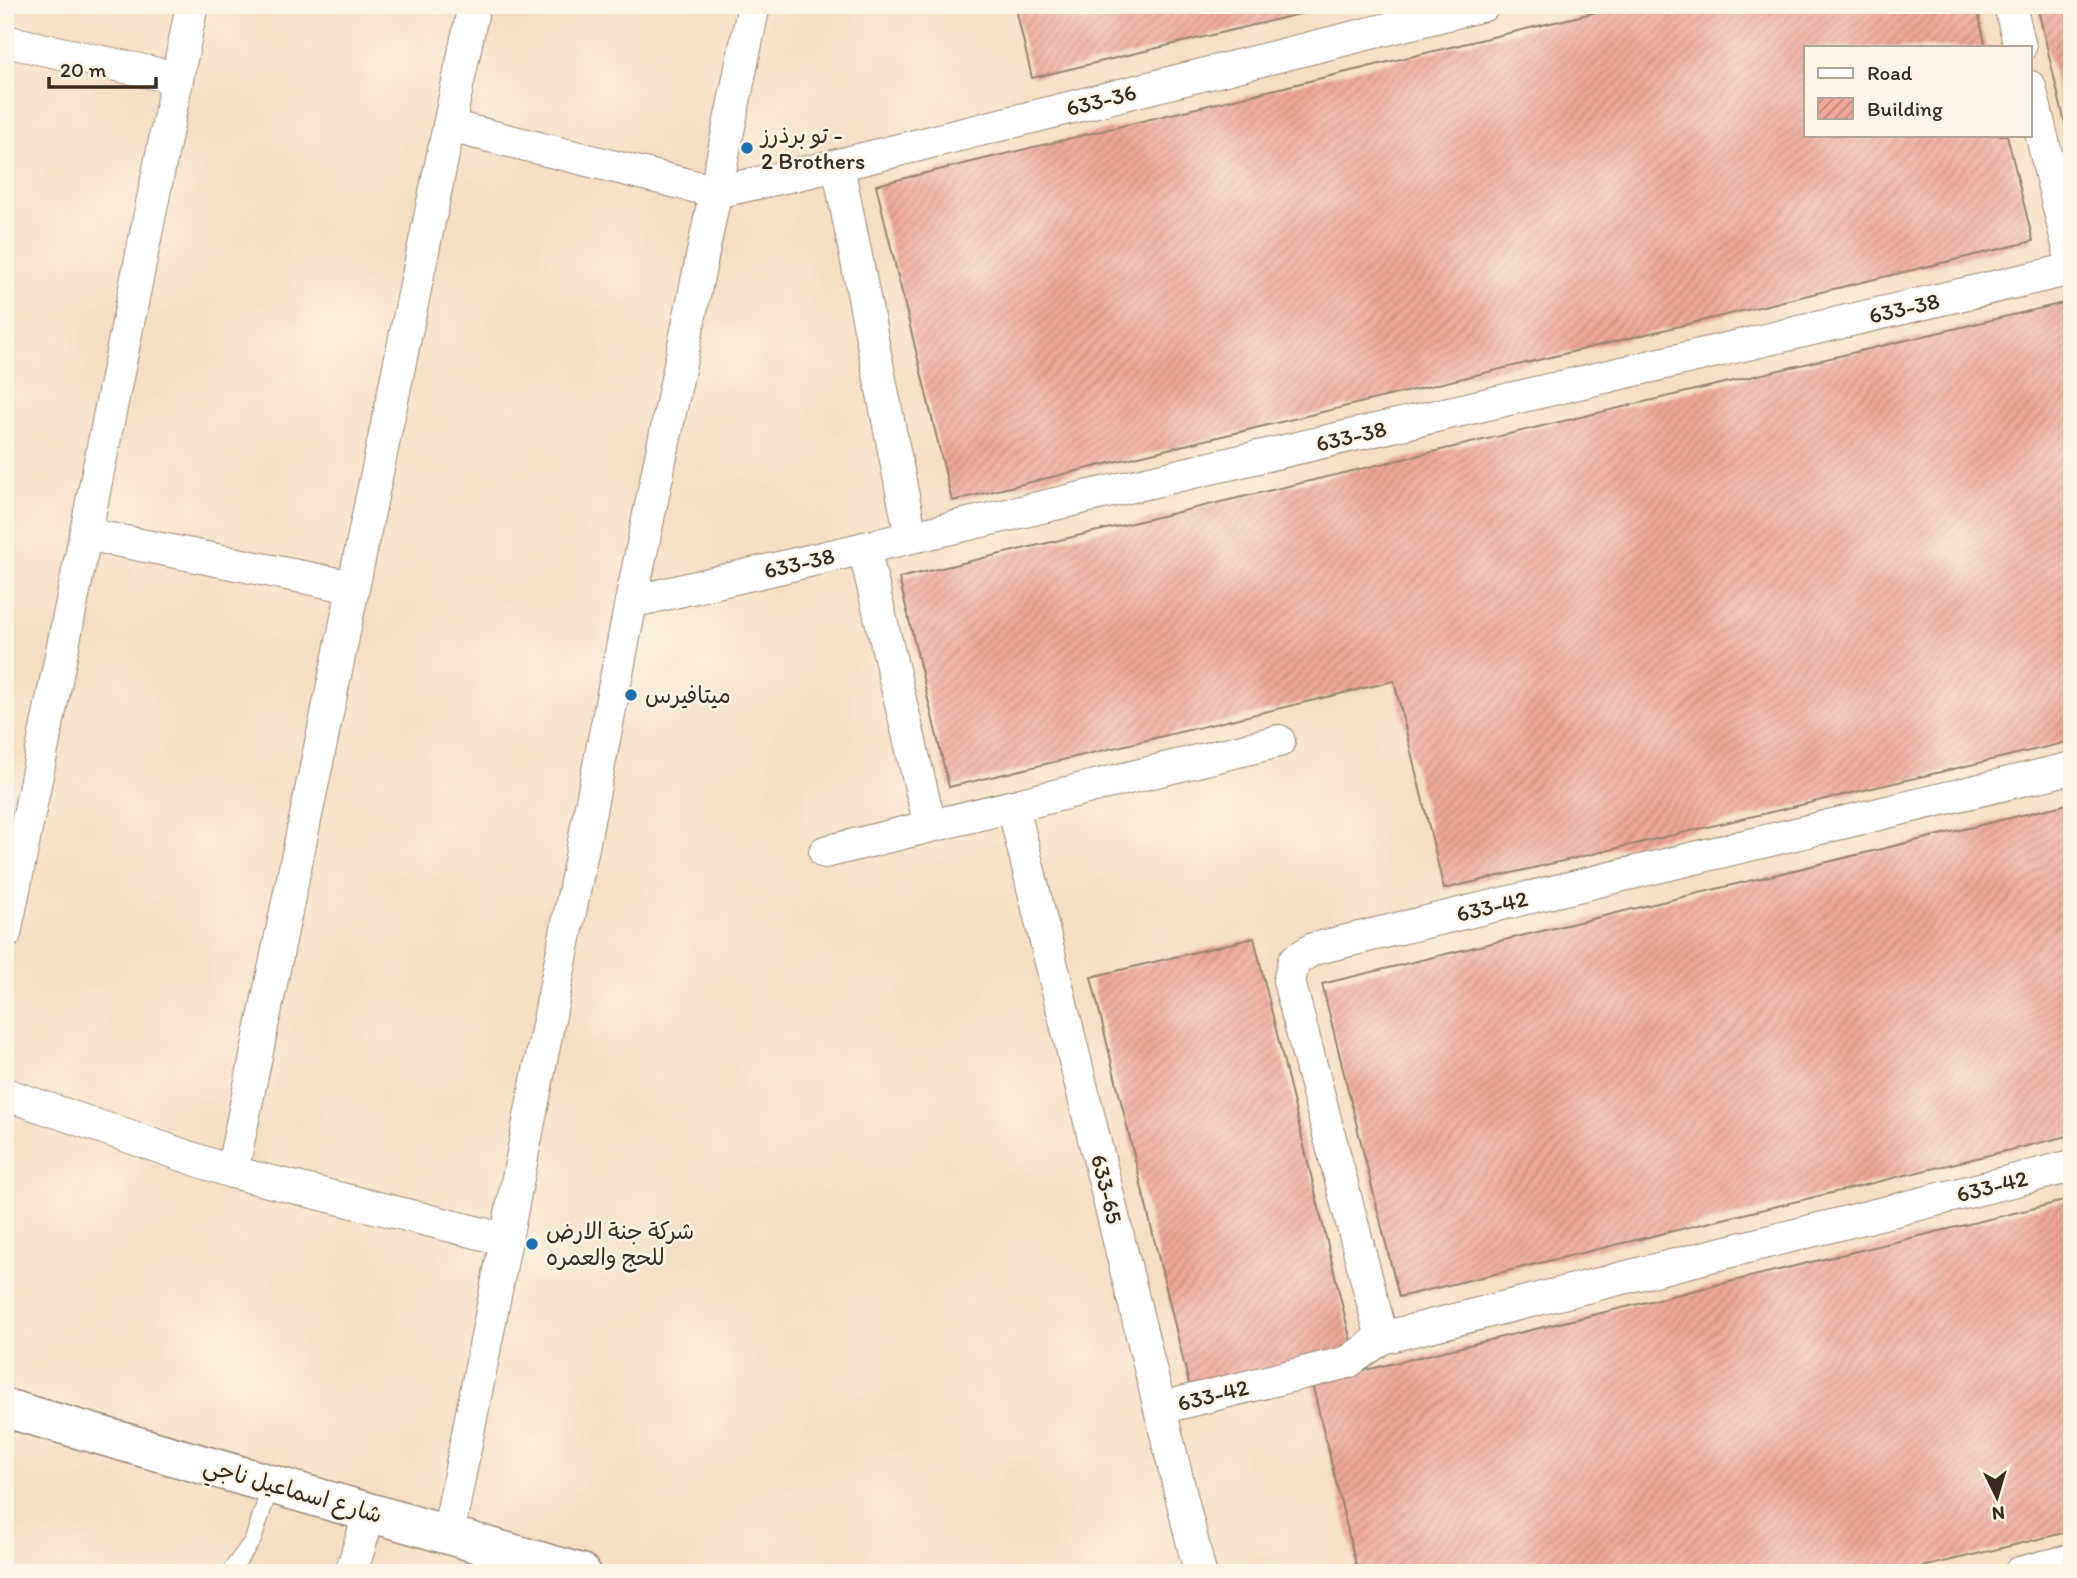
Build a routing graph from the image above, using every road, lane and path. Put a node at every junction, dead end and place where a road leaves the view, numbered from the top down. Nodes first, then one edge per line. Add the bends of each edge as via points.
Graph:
1 (192, 5) edge
2 (474, 5) edge
3 (754, 5) edge
4 (1484, 5) edge
5 (2010, 5) edge
6 (5, 41) edge
7 (2020, 46) edge
8 (177, 78) junction
9 (2032, 94) edge
10 (449, 126) junction
11 (838, 164) junction
12 (717, 192) junction
13 (2072, 262) edge
14 (2072, 269) edge
15 (85, 534) junction
16 (911, 537) junction
17 (864, 548) junction
18 (353, 587) junction
19 (631, 602) junction
20 (1279, 741) dead end
21 (2072, 768) edge
22 (1013, 806) junction
23 (930, 826) junction
24 (825, 852) dead end
25 (5, 934) edge
26 (5, 1094) edge
27 (2072, 1166) edge
28 (232, 1172) junction
29 (504, 1239) junction
30 (1382, 1338) junction
31 (5, 1408) edge
32 (1160, 1408) junction
33 (271, 1484) junction
34 (370, 1512) junction
35 (448, 1535) junction
36 (2072, 1560) edge
37 (229, 1573) edge
38 (351, 1573) edge
39 (581, 1573) edge
40 (1200, 1573) edge
41 (2018, 1573) edge

1 - 8 street
2 - 10 street
3 - 12 street
4 - 11 street, 633-36
5 - 7 street
6 - 8 street
8 - 15 street
9 - 13 street
10 - 12 street
10 - 18 street
11 - 12 street, 633-36
11 - 16 street
12 - 19 street
14 - 16 street, 633-38
15 - 18 street
15 - 25 street
16 - 17 street, 633-38
17 - 19 street, 633-38
17 - 23 street
18 - 28 street
19 - 29 street
20 - 22 street
21 - 30 street, 633-42 via 1313,949 1294,961 1289,981
22 - 23 street
22 - 32 street, 633-65
23 - 24 street
26 - 28 street
27 - 30 street, 633-42
28 - 29 street
29 - 35 street
30 - 32 street, 633-42 via 1348,1362
31 - 33 street, شارع اسماعيل ناجي
32 - 40 street, 633-65
33 - 34 street, شارع اسماعيل ناجي
33 - 37 lane via 253,1540
34 - 35 street, شارع اسماعيل ناجي
34 - 38 street
35 - 39 street, شارع اسماعيل ناجي
36 - 41 street

